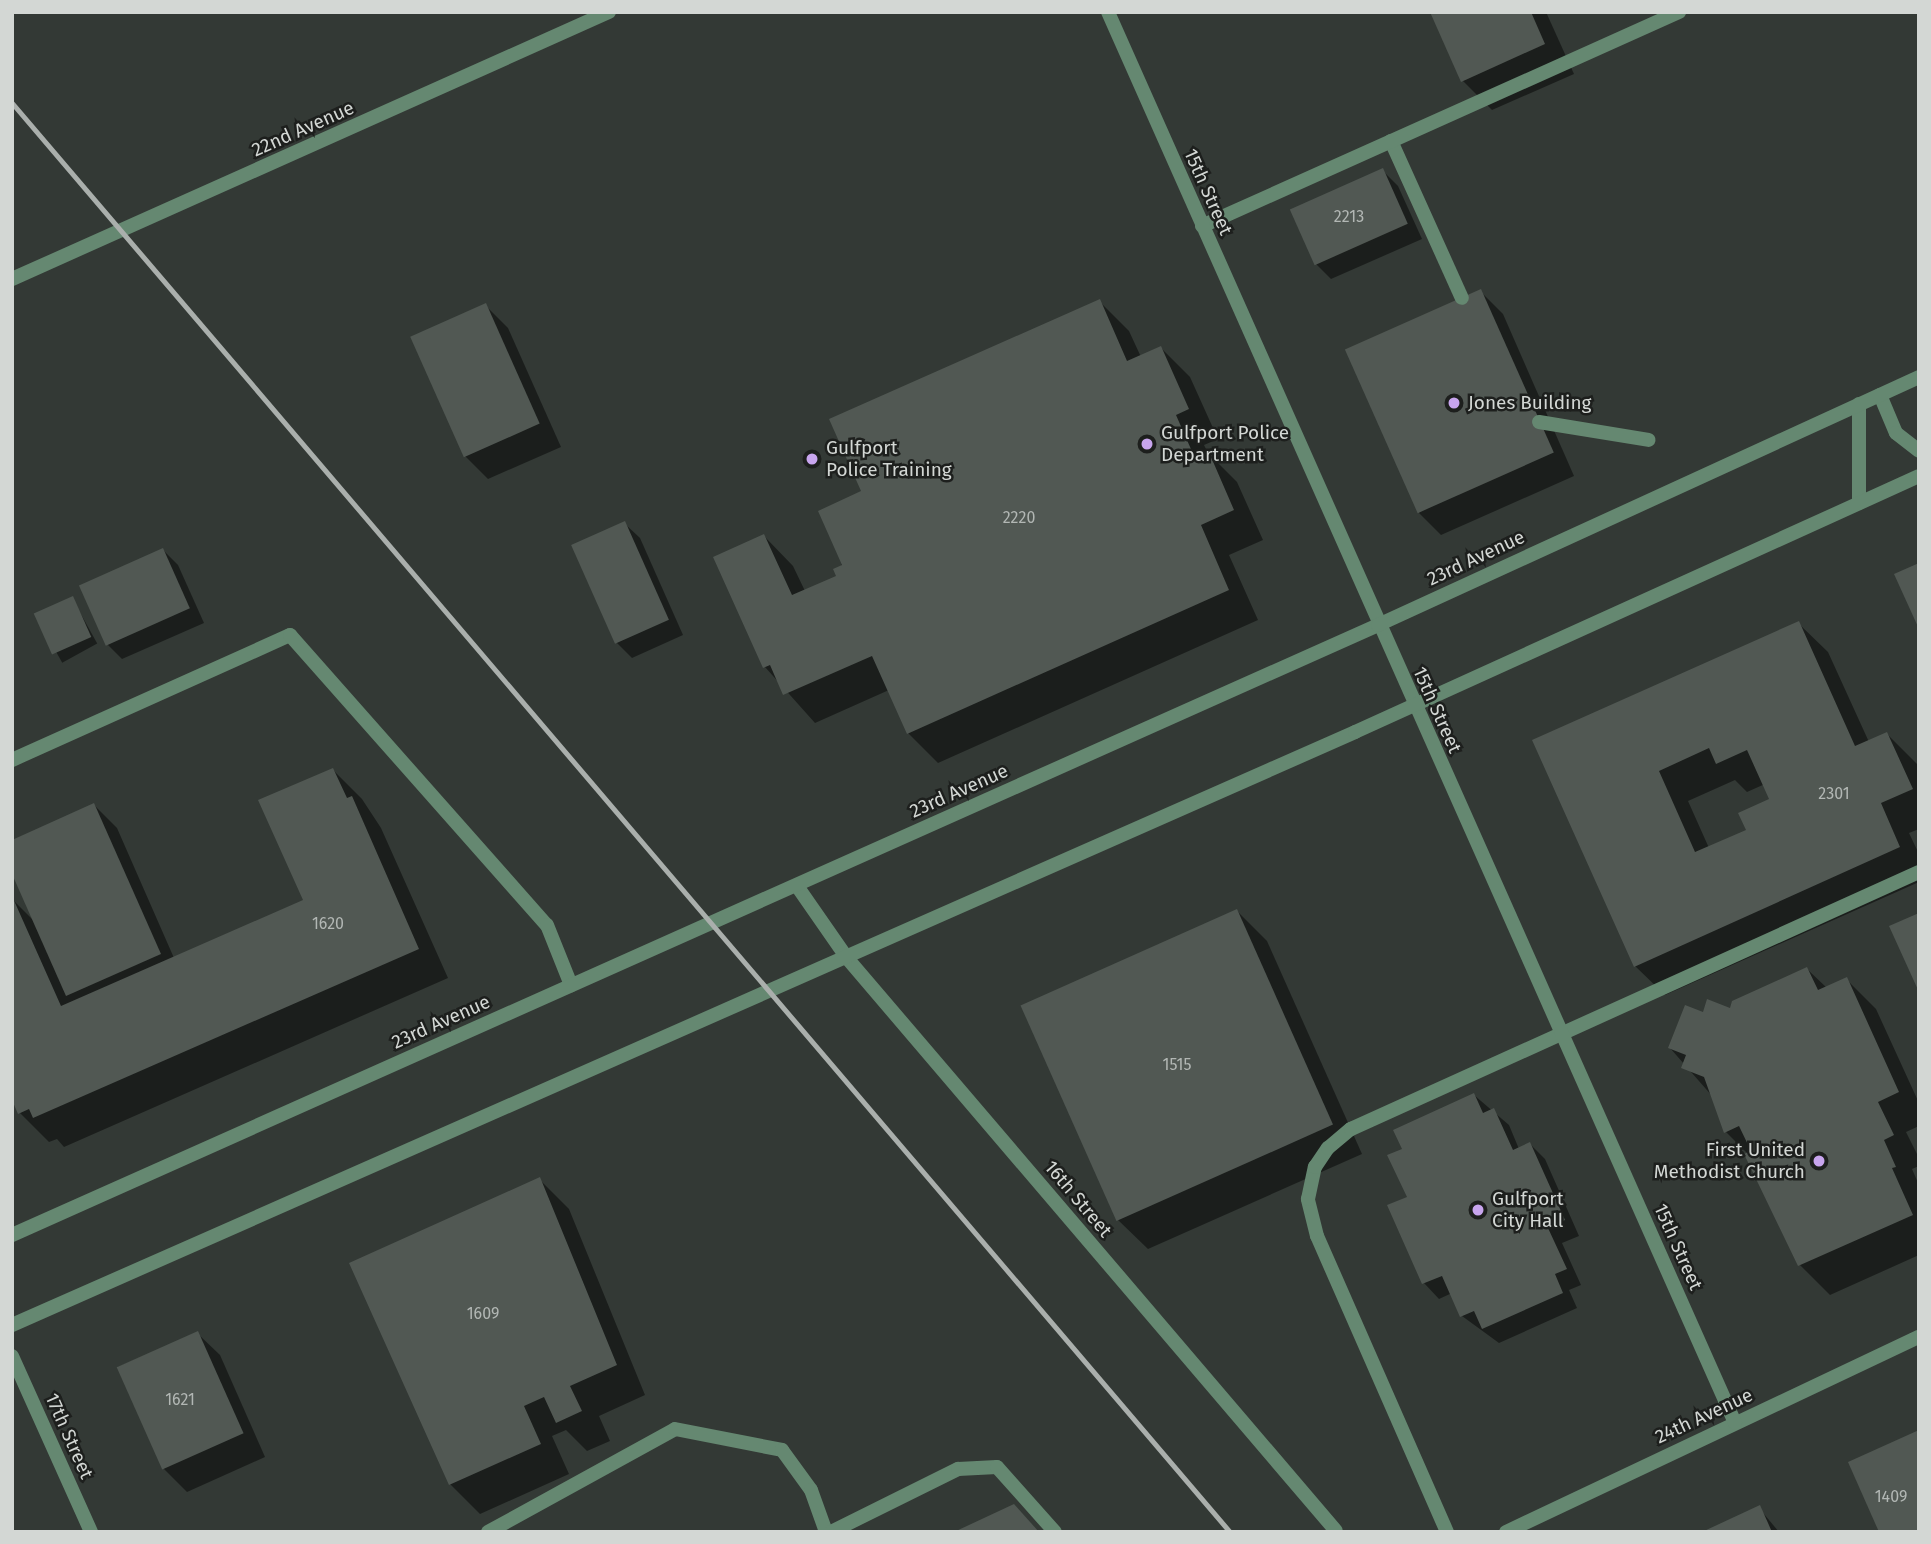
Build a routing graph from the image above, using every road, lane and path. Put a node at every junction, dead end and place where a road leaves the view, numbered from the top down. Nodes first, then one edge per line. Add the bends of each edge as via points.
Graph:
1 (609, 12) edge
2 (1108, 12) edge
3 (1679, 12) edge
4 (1391, 141) junction
5 (1202, 226) junction
6 (12, 279) edge
7 (1462, 298) dead end
8 (1919, 377) edge
9 (1880, 395) junction
10 (1859, 404) junction
11 (1539, 422) dead end
12 (1648, 440) dead end
13 (1919, 451) edge
14 (1919, 476) edge
15 (1859, 503) junction
16 (1378, 625) junction
17 (1414, 704) junction
18 (12, 760) edge
19 (1919, 872) edge
20 (797, 886) junction
21 (847, 958) junction
22 (571, 985) junction
23 (1562, 1034) junction
24 (12, 1235) edge
25 (12, 1325) edge
26 (1919, 1337) edge
27 (12, 1356) edge
28 (1735, 1423) junction
29 (1336, 1531) edge
30 (91, 1532) edge
31 (488, 1532) edge
32 (825, 1532) edge
33 (831, 1532) edge
34 (1055, 1532) edge
35 (1447, 1532) edge
36 (1506, 1532) edge

1 - 6 street, 22nd Avenue
2 - 5 street, 15th Street
3 - 4 street
4 - 5 street
4 - 7 street
5 - 16 street, 15th Street
8 - 9 street, 23rd Avenue
9 - 10 street, 23rd Avenue
9 - 13 street via 1896,433
10 - 15 street
10 - 16 street, 23rd Avenue
11 - 12 street
14 - 15 street
15 - 17 street
16 - 17 street, 15th Street
16 - 20 street, 23rd Avenue
17 - 21 street
17 - 23 street, 15th Street
18 - 22 street via 290,635 547,925
19 - 23 street
20 - 21 street, 16th Street
20 - 22 street, 23rd Avenue
21 - 25 street
21 - 29 street, 16th Street
22 - 24 street, 23rd Avenue
23 - 28 street, 15th Street
23 - 35 street via 1351,1129 1328,1148 1315,1167 1308,1199 1317,1236
26 - 28 street, 24th Avenue
27 - 30 street, 17th Street
28 - 36 street, 24th Avenue
31 - 32 street via 675,1429 782,1450 811,1490
33 - 34 street via 958,1469 997,1467

